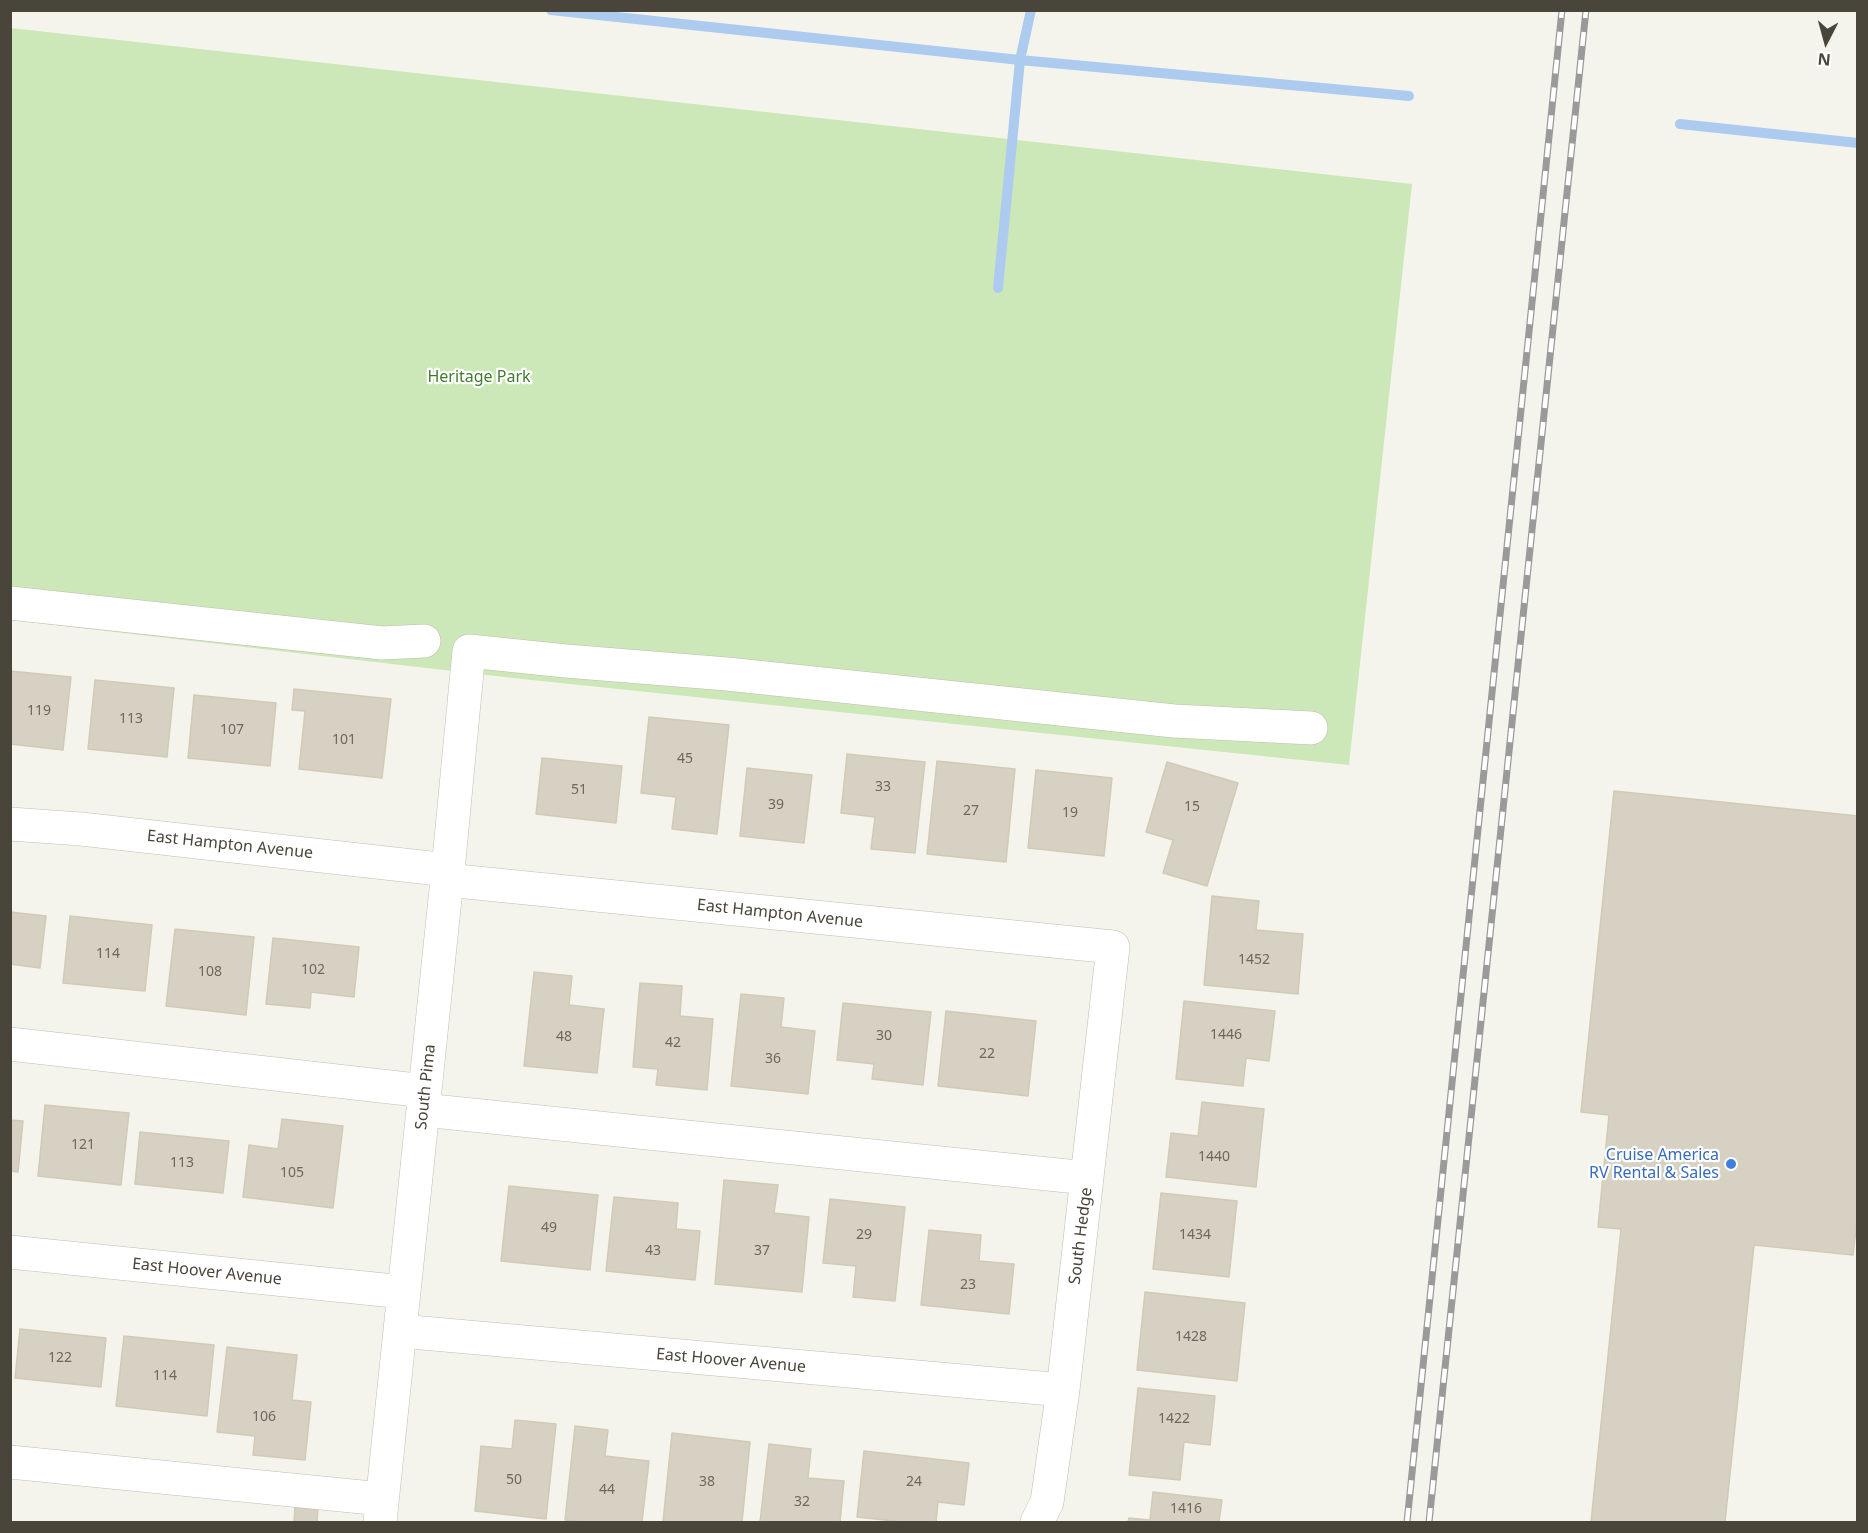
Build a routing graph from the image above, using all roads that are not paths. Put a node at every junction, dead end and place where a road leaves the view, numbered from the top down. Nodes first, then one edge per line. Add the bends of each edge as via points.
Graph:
1 (10, 603) edge
2 (424, 641) dead end
3 (1311, 728) dead end
4 (10, 824) edge
5 (448, 875) junction
6 (1113, 947) joint
7 (10, 1044) edge
8 (424, 1101) junction
9 (1087, 1178) junction
10 (10, 1252) edge
11 (404, 1292) junction
12 (400, 1331) junction
13 (1063, 1390) junction
14 (10, 1462) edge
15 (381, 1511) edge
16 (1037, 1522) edge

1 - 2 street via 382,643
3 - 5 street, South Pima via 1174,721 469,651
4 - 5 street, East Hampton Avenue via 81,829
5 - 6 street, East Hampton Avenue
5 - 8 street, South Pima
6 - 9 street, South Hedge
7 - 8 street
8 - 9 street
8 - 11 street, South Pima
9 - 13 street, South Hedge
10 - 11 street, East Hoover Avenue
11 - 12 street, South Pima
12 - 13 street, East Hoover Avenue
12 - 15 street, South Pima
13 - 16 street, South Hedge via 1047,1502
14 - 15 street

